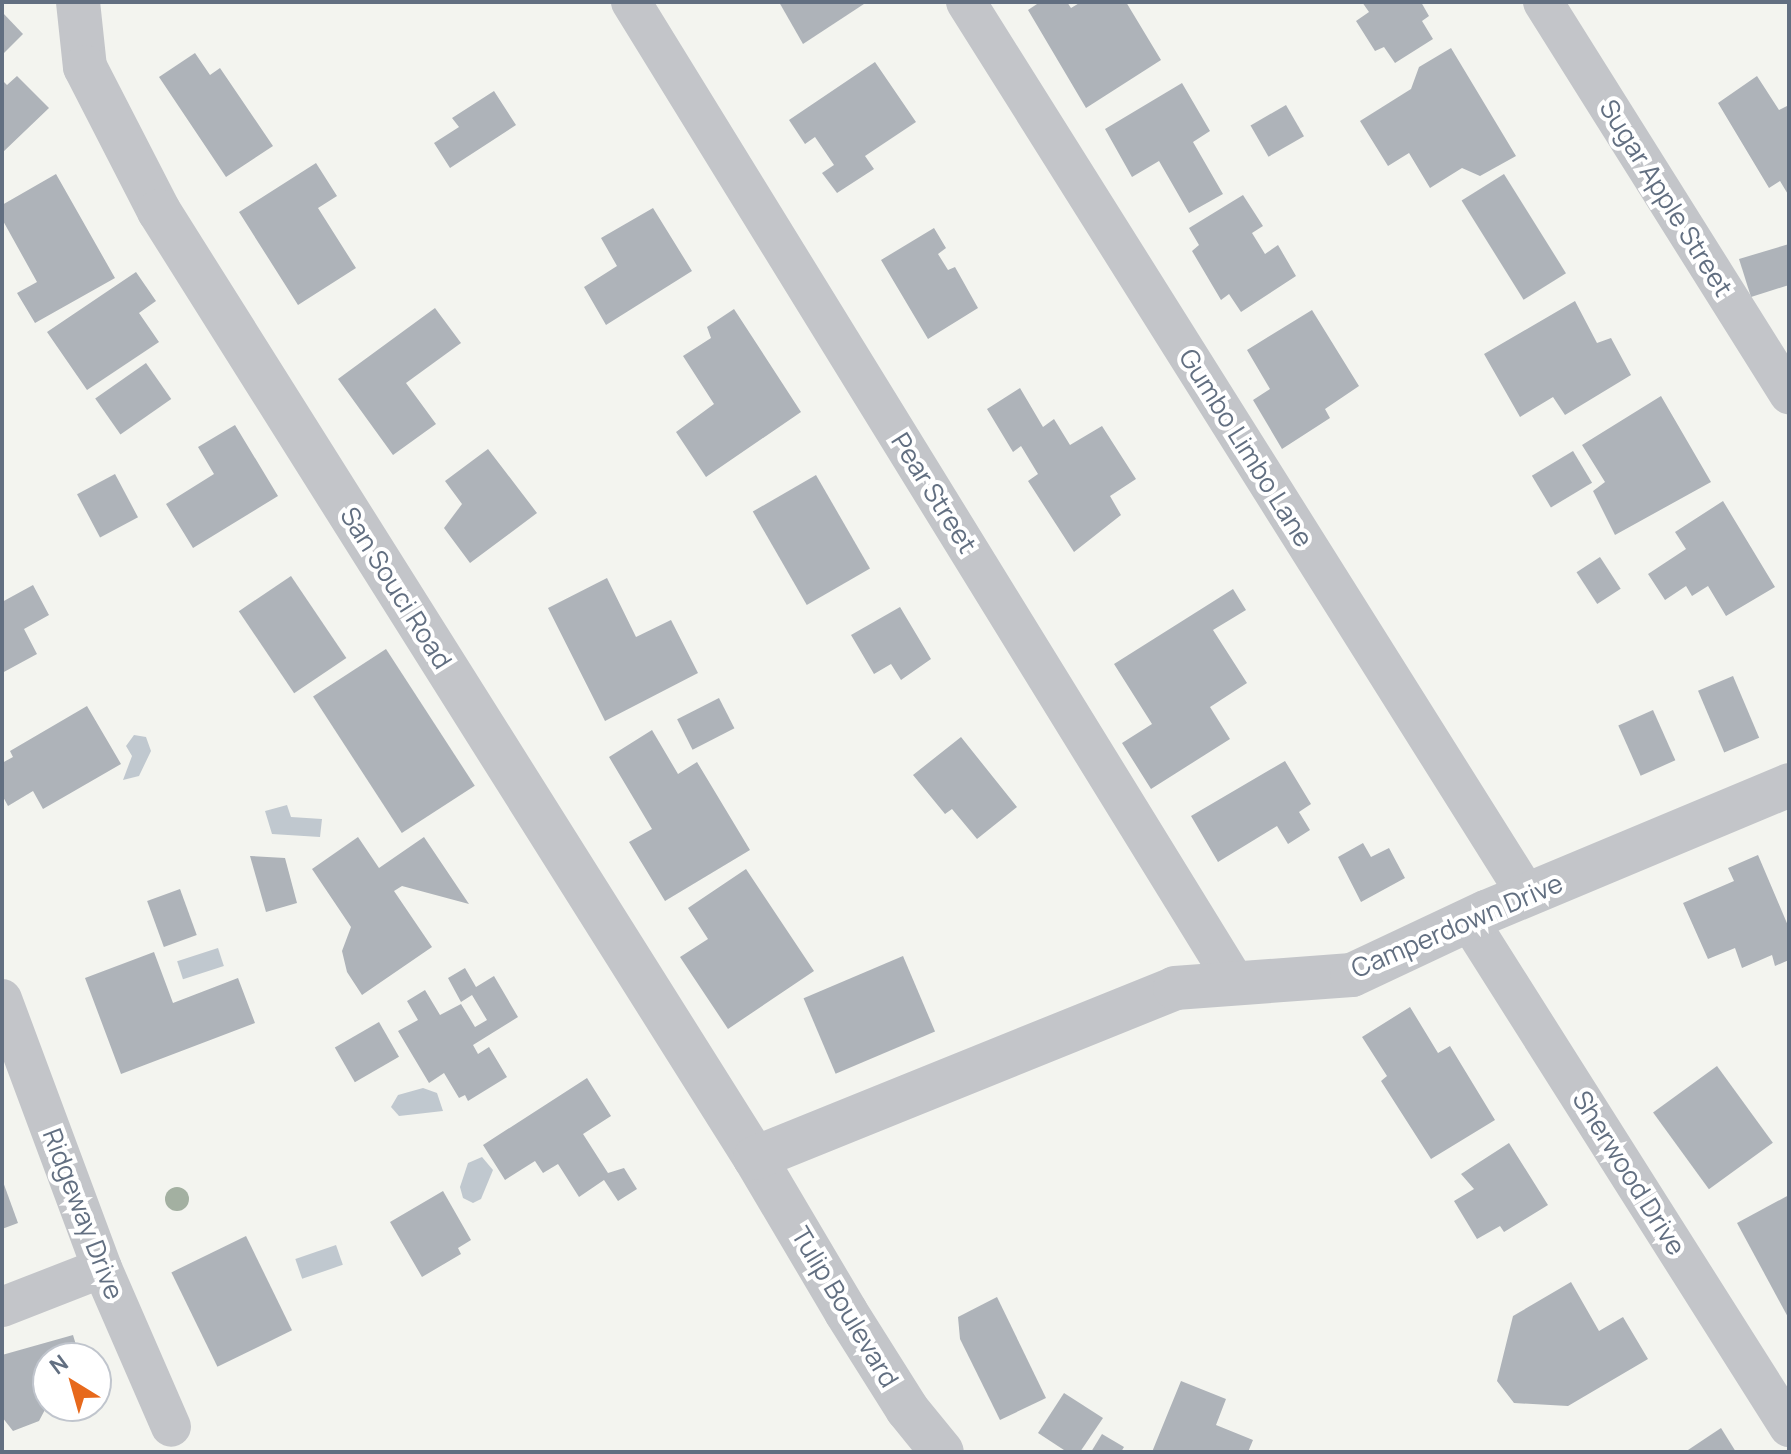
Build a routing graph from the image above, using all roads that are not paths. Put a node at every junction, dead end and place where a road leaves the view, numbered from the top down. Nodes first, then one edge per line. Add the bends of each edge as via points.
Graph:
1 (78, 2) edge
2 (631, 2) edge
3 (966, 2) edge
4 (1543, 2) edge
5 (1789, 394) edge
6 (1785, 793) edge
7 (1527, 895) junction
8 (1469, 921) junction
9 (1236, 984) junction
10 (2, 999) edge
11 (755, 1158) junction
12 (102, 1268) junction
13 (2, 1307) edge
14 (171, 1427) dead end
15 (1789, 1427) edge
16 (942, 1452) edge

1 - 11 street, San Souci Road via 85,67 159,211
2 - 9 street, Pear Street
3 - 7 street, Gumbo Limbo Lane
4 - 5 street, Sugar Apple Street
6 - 7 street, Camperdown Drive
7 - 8 street, Camperdown Drive
8 - 9 street, Camperdown Drive via 1352,975
8 - 15 street, Sherwood Drive
9 - 11 street, Camperdown Drive via 1175,988
10 - 12 street, Ridgeway Drive
11 - 16 street, Tulip Boulevard via 907,1409
12 - 13 street
12 - 14 street, Ridgeway Drive

